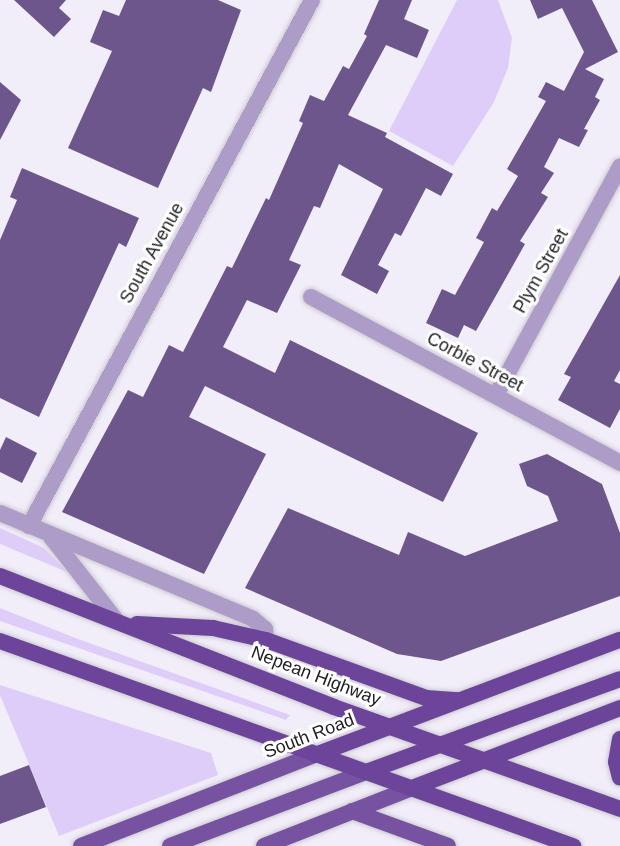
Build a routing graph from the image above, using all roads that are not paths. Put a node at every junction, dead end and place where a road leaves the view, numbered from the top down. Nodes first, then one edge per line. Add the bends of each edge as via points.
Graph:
1 (312, 0) edge
2 (620, 167) edge
3 (311, 297) dead end
4 (496, 395) junction
5 (615, 461) edge
6 (0, 513) edge
7 (30, 526) junction
8 (49, 534) junction
9 (0, 576) edge
10 (121, 622) junction
11 (0, 640) edge
12 (266, 640) junction
13 (620, 640) edge
14 (620, 678) edge
15 (458, 700) junction
16 (620, 708) edge
17 (389, 725) junction
18 (620, 739) edge
19 (443, 744) junction
20 (315, 754) junction
21 (485, 759) junction
22 (366, 772) junction
23 (620, 778) edge
24 (412, 788) junction
25 (620, 809) edge
26 (352, 811) junction
27 (181, 845) edge
28 (81, 846) edge
29 (264, 846) edge
30 (448, 846) edge
31 (573, 846) edge

1 - 7 street, South Avenue
2 - 4 street, Plym Street
3 - 4 street, Corbie Street
4 - 5 street, Corbie Street
6 - 7 street
7 - 8 street
8 - 10 street
8 - 12 street via 253,619 265,629
9 - 10 highway, Nepean Highway
10 - 12 highway via 213,628
10 - 17 highway, Nepean Highway via 327,705
11 - 20 highway
12 - 15 highway via 426,698
13 - 15 highway, South Road
14 - 19 highway
15 - 17 highway, South Road
16 - 21 highway
17 - 19 highway, Nepean Highway
17 - 20 highway, South Road
18 - 23 highway via 616,762
19 - 21 highway, Nepean Highway
19 - 22 highway
20 - 22 highway
20 - 28 main road, South Road
21 - 24 highway
21 - 25 highway, Nepean Highway
22 - 24 highway
22 - 27 main road
24 - 26 main road
24 - 31 highway
26 - 29 main road
26 - 30 main road

